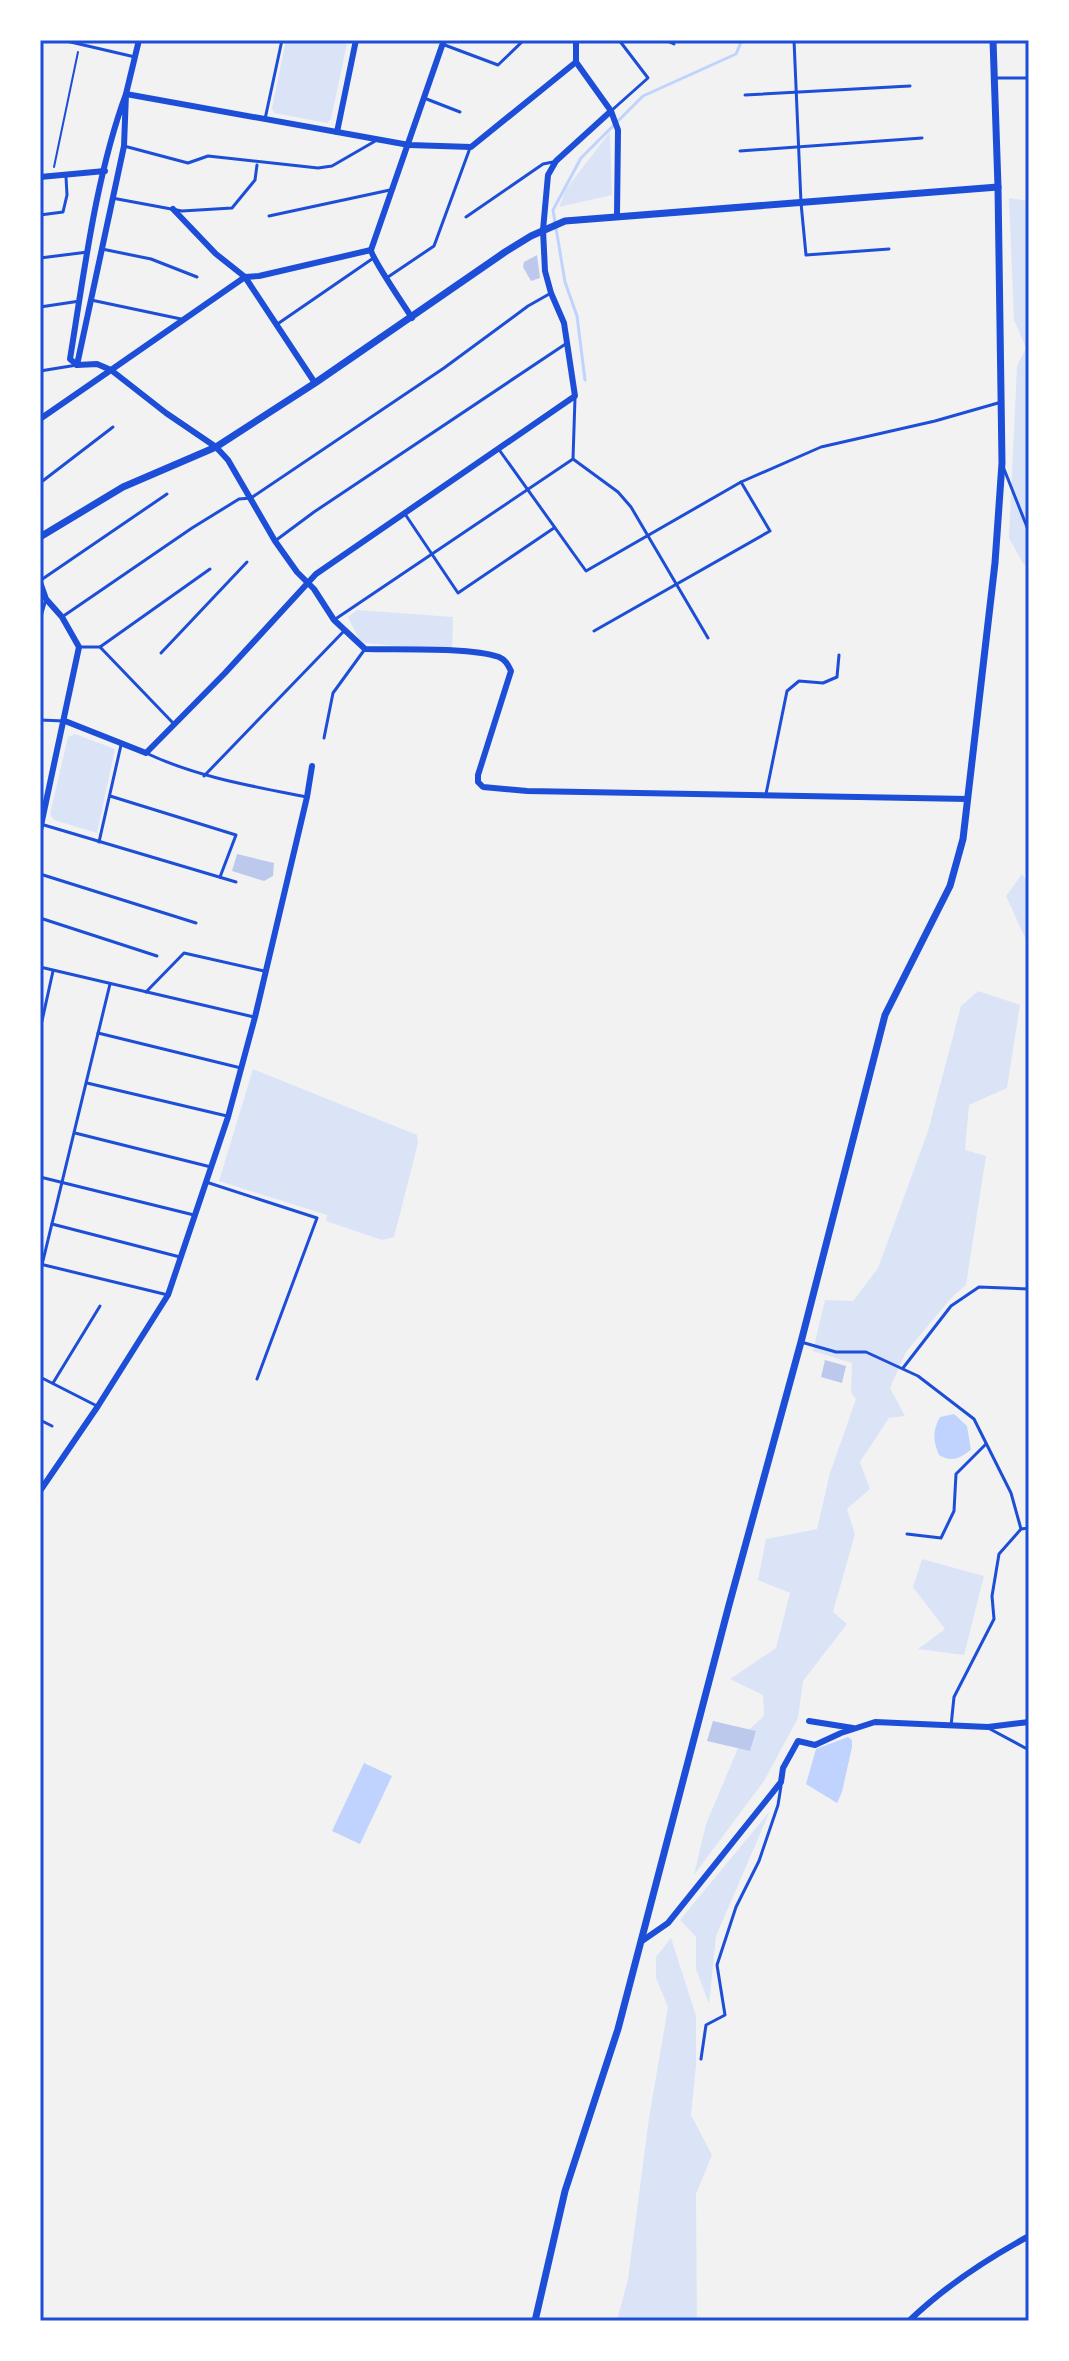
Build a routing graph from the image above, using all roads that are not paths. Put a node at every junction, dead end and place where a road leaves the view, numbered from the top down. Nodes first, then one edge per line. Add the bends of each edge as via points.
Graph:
1 (62, 40) edge
2 (97, 40) edge
3 (139, 40) edge
4 (282, 40) edge
5 (356, 40) edge
6 (524, 40) edge
7 (576, 40) edge
8 (619, 40) edge
9 (665, 40) edge
10 (794, 40) edge
11 (993, 40) edge
12 (443, 42) edge
13 (674, 44) dead end
14 (95, 48) junction
15 (135, 57) junction
16 (576, 62) junction
17 (996, 78) junction
18 (1029, 78) edge
19 (910, 86) dead end
20 (796, 93) junction
21 (126, 94) junction
22 (745, 95) dead end
23 (424, 98) junction
24 (611, 111) junction
25 (460, 112) dead end
26 (265, 119) junction
27 (337, 132) junction
28 (922, 138) dead end
29 (380, 139) junction
30 (409, 145) junction
31 (124, 146) junction
32 (798, 146) junction
33 (471, 147) junction
34 (740, 151) dead end
35 (556, 161) junction
36 (257, 163) junction
37 (105, 171) junction
38 (66, 173) junction
39 (40, 177) edge
40 (998, 187) junction
41 (394, 189) junction
42 (112, 198) junction
43 (801, 203) junction
44 (173, 209) junction
45 (40, 215) edge
46 (617, 215) junction
47 (269, 216) dead end
48 (466, 217) dead end
49 (543, 230) junction
50 (102, 249) junction
51 (889, 249) dead end
52 (371, 250) junction
53 (88, 252) junction
54 (40, 258) edge
55 (372, 259) junction
56 (197, 277) dead end
57 (245, 277) junction
58 (388, 277) junction
59 (551, 293) junction
60 (91, 300) junction
61 (81, 301) junction
62 (40, 307) edge
63 (412, 318) junction
64 (185, 319) junction
65 (276, 325) junction
66 (569, 342) junction
67 (77, 365) junction
68 (111, 370) junction
69 (40, 371) edge
70 (315, 383) junction
71 (575, 396) junction
72 (1002, 402) junction
73 (40, 419) edge
74 (113, 427) dead end
75 (216, 447) junction
76 (499, 450) junction
77 (573, 459) junction
78 (1002, 463) junction
79 (741, 482) junction
80 (40, 483) edge
81 (527, 489) junction
82 (167, 494) dead end
83 (251, 498) junction
84 (405, 514) junction
85 (554, 528) junction
86 (1029, 532) edge
87 (649, 536) junction
88 (40, 537) edge
89 (275, 541) junction
90 (431, 555) junction
91 (247, 562) dead end
92 (210, 569) dead end
93 (40, 581) edge
94 (308, 583) junction
95 (677, 585) junction
96 (46, 599) junction
97 (62, 617) junction
98 (40, 620) edge
99 (334, 620) junction
100 (344, 631) junction
101 (594, 631) dead end
102 (708, 638) dead end
103 (79, 647) junction
104 (100, 647) junction
105 (365, 649) junction
106 (161, 653) dead end
107 (839, 655) dead end
108 (40, 720) edge
109 (65, 721) junction
110 (175, 725) junction
111 (324, 738) dead end
112 (121, 745) junction
113 (146, 753) junction
114 (312, 766) dead end
115 (204, 776) junction
116 (766, 794) junction
117 (110, 796) junction
118 (307, 797) junction
119 (968, 799) junction
120 (40, 826) edge
121 (99, 842) junction
122 (40, 874) edge
123 (220, 878) junction
124 (236, 882) dead end
125 (40, 918) edge
126 (196, 923) dead end
127 (157, 956) dead end
128 (40, 967) edge
129 (53, 971) junction
130 (265, 971) junction
131 (110, 984) junction
132 (146, 992) junction
133 (255, 1017) junction
134 (40, 1030) edge
135 (98, 1033) junction
136 (241, 1068) junction
137 (87, 1083) junction
138 (228, 1117) junction
139 (75, 1133) junction
140 (211, 1167) junction
141 (40, 1177) edge
142 (63, 1182) junction
143 (206, 1182) junction
144 (194, 1215) junction
145 (52, 1224) junction
146 (180, 1257) junction
147 (41, 1264) edge
148 (40, 1273) edge
149 (1029, 1289) edge
150 (168, 1295) junction
151 (100, 1306) dead end
152 (801, 1342) junction
153 (903, 1368) junction
154 (40, 1377) edge
155 (257, 1379) dead end
156 (53, 1383) junction
157 (98, 1406) junction
158 (40, 1420) edge
159 (52, 1426) dead end
160 (986, 1444) junction
161 (42, 1483) edge
162 (40, 1491) edge
163 (1029, 1528) edge
164 (1021, 1529) junction
165 (907, 1534) dead end
166 (809, 1721) dead end
167 (1029, 1722) edge
168 (951, 1726) junction
169 (988, 1727) junction
170 (854, 1729) junction
171 (1029, 1750) edge
172 (781, 1782) junction
173 (642, 1941) junction
174 (701, 2059) dead end
175 (1029, 2236) edge
176 (535, 2321) edge
177 (909, 2321) edge

1 - 14 lane
2 - 14 lane
3 - 15 street
4 - 26 lane
5 - 27 street
6 - 12 lane via 498,65
7 - 16 street
8 - 24 lane via 648,78
9 - 13 lane
10 - 20 lane
11 - 17 street
12 - 23 street
14 - 15 lane
15 - 21 street
16 - 24 street
16 - 33 street
17 - 18 lane
17 - 40 street
19 - 20 lane
20 - 22 lane
20 - 32 lane
21 - 26 street
21 - 31 street
21 - 37 street
23 - 25 lane
23 - 30 street
24 - 35 street
24 - 46 street via 618,130
26 - 27 street
27 - 29 street
28 - 32 lane
29 - 30 street
29 - 36 lane via 332,166
30 - 33 street
30 - 41 street
31 - 36 lane via 188,163 208,156
31 - 42 street
32 - 34 lane
32 - 43 lane
33 - 58 lane via 434,246
35 - 48 lane via 543,164
35 - 49 street via 548,175
36 - 44 lane via 255,180 232,208
37 - 38 street
37 - 53 street
38 - 39 street
38 - 45 lane via 63,212
40 - 43 street
40 - 72 street
41 - 47 lane
41 - 52 street
42 - 44 lane
42 - 50 street
43 - 46 street
43 - 51 lane via 806,255
44 - 57 street
46 - 49 street via 565,221
49 - 59 street
49 - 63 street
50 - 56 lane via 151,259
50 - 60 street
52 - 55 street
52 - 57 street
53 - 54 lane
53 - 61 street
55 - 58 street
55 - 65 lane
57 - 64 street
57 - 65 street
58 - 63 street
59 - 66 street
59 - 83 lane
60 - 64 lane
60 - 67 street
61 - 62 lane
61 - 67 street via 70,359
63 - 70 street
64 - 68 street
65 - 70 street
66 - 71 street
66 - 89 lane
67 - 68 street
67 - 69 lane
68 - 73 street
68 - 75 street
70 - 75 street
71 - 76 street
71 - 77 lane
72 - 78 street
72 - 79 lane via 821,447
74 - 80 lane
75 - 83 street
75 - 88 street via 123,487
76 - 81 lane
76 - 84 street
77 - 81 lane
77 - 87 lane via 618,492
78 - 86 lane
78 - 119 street
79 - 87 lane
79 - 95 lane via 770,531
81 - 85 lane
81 - 90 lane
82 - 93 lane
83 - 89 street
83 - 97 lane via 239,499 192,528
84 - 90 lane
84 - 94 street
85 - 87 lane via 586,571
85 - 90 lane via 458,593
87 - 95 lane
89 - 94 street
90 - 99 lane
91 - 106 lane
92 - 104 lane
93 - 96 street
94 - 99 street
94 - 110 street
95 - 101 lane
95 - 102 lane
96 - 97 street
96 - 98 lane
97 - 103 street
99 - 100 street
100 - 105 street
100 - 115 lane
103 - 104 lane
103 - 109 street
104 - 110 lane
105 - 111 lane via 333,693
105 - 116 street via 462,652 507,663 511,671 478,782 483,787
107 - 116 lane via 837,677 823,683 799,681 787,691
108 - 109 lane
109 - 112 street
109 - 120 street
110 - 113 street
112 - 113 street
112 - 117 lane
113 - 115 lane
114 - 118 street
115 - 118 lane
116 - 119 street
117 - 121 lane
117 - 123 lane via 236,835
118 - 130 street
119 - 152 street via 950,886 885,1015
120 - 121 lane
121 - 123 lane
122 - 126 lane
123 - 124 lane
125 - 127 lane
128 - 129 lane
129 - 131 lane
129 - 134 lane
130 - 132 lane via 184,953
130 - 133 street
131 - 132 lane
131 - 135 lane
132 - 133 lane
133 - 136 street
135 - 136 lane
135 - 137 lane
136 - 138 street
137 - 138 lane
137 - 139 lane
138 - 140 street
139 - 140 lane
139 - 142 lane
140 - 143 street
141 - 142 lane
142 - 144 lane
142 - 145 lane
143 - 144 street
143 - 155 lane via 317,1218
144 - 146 street
145 - 146 lane
145 - 147 lane
146 - 150 street
147 - 148 lane
147 - 150 lane
149 - 153 lane via 979,1287 951,1306
150 - 157 street
151 - 156 lane
152 - 153 lane via 836,1352 866,1352
152 - 173 street
153 - 160 lane via 974,1419
154 - 156 lane
156 - 157 lane
157 - 161 street
158 - 159 lane
160 - 164 lane via 1011,1493
160 - 165 lane via 956,1474 954,1511 941,1538
161 - 162 street
163 - 164 lane
164 - 168 lane via 999,1554 994,1619 954,1697
166 - 170 street
167 - 169 street
168 - 169 street
168 - 170 street via 875,1722
169 - 171 lane
170 - 172 street via 815,1745 798,1741
172 - 173 street via 668,1923
172 - 174 lane via 764,1847 720,1952 717,1965 725,2015 706,2025
173 - 176 street via 565,2191
175 - 177 street via 983,2261

